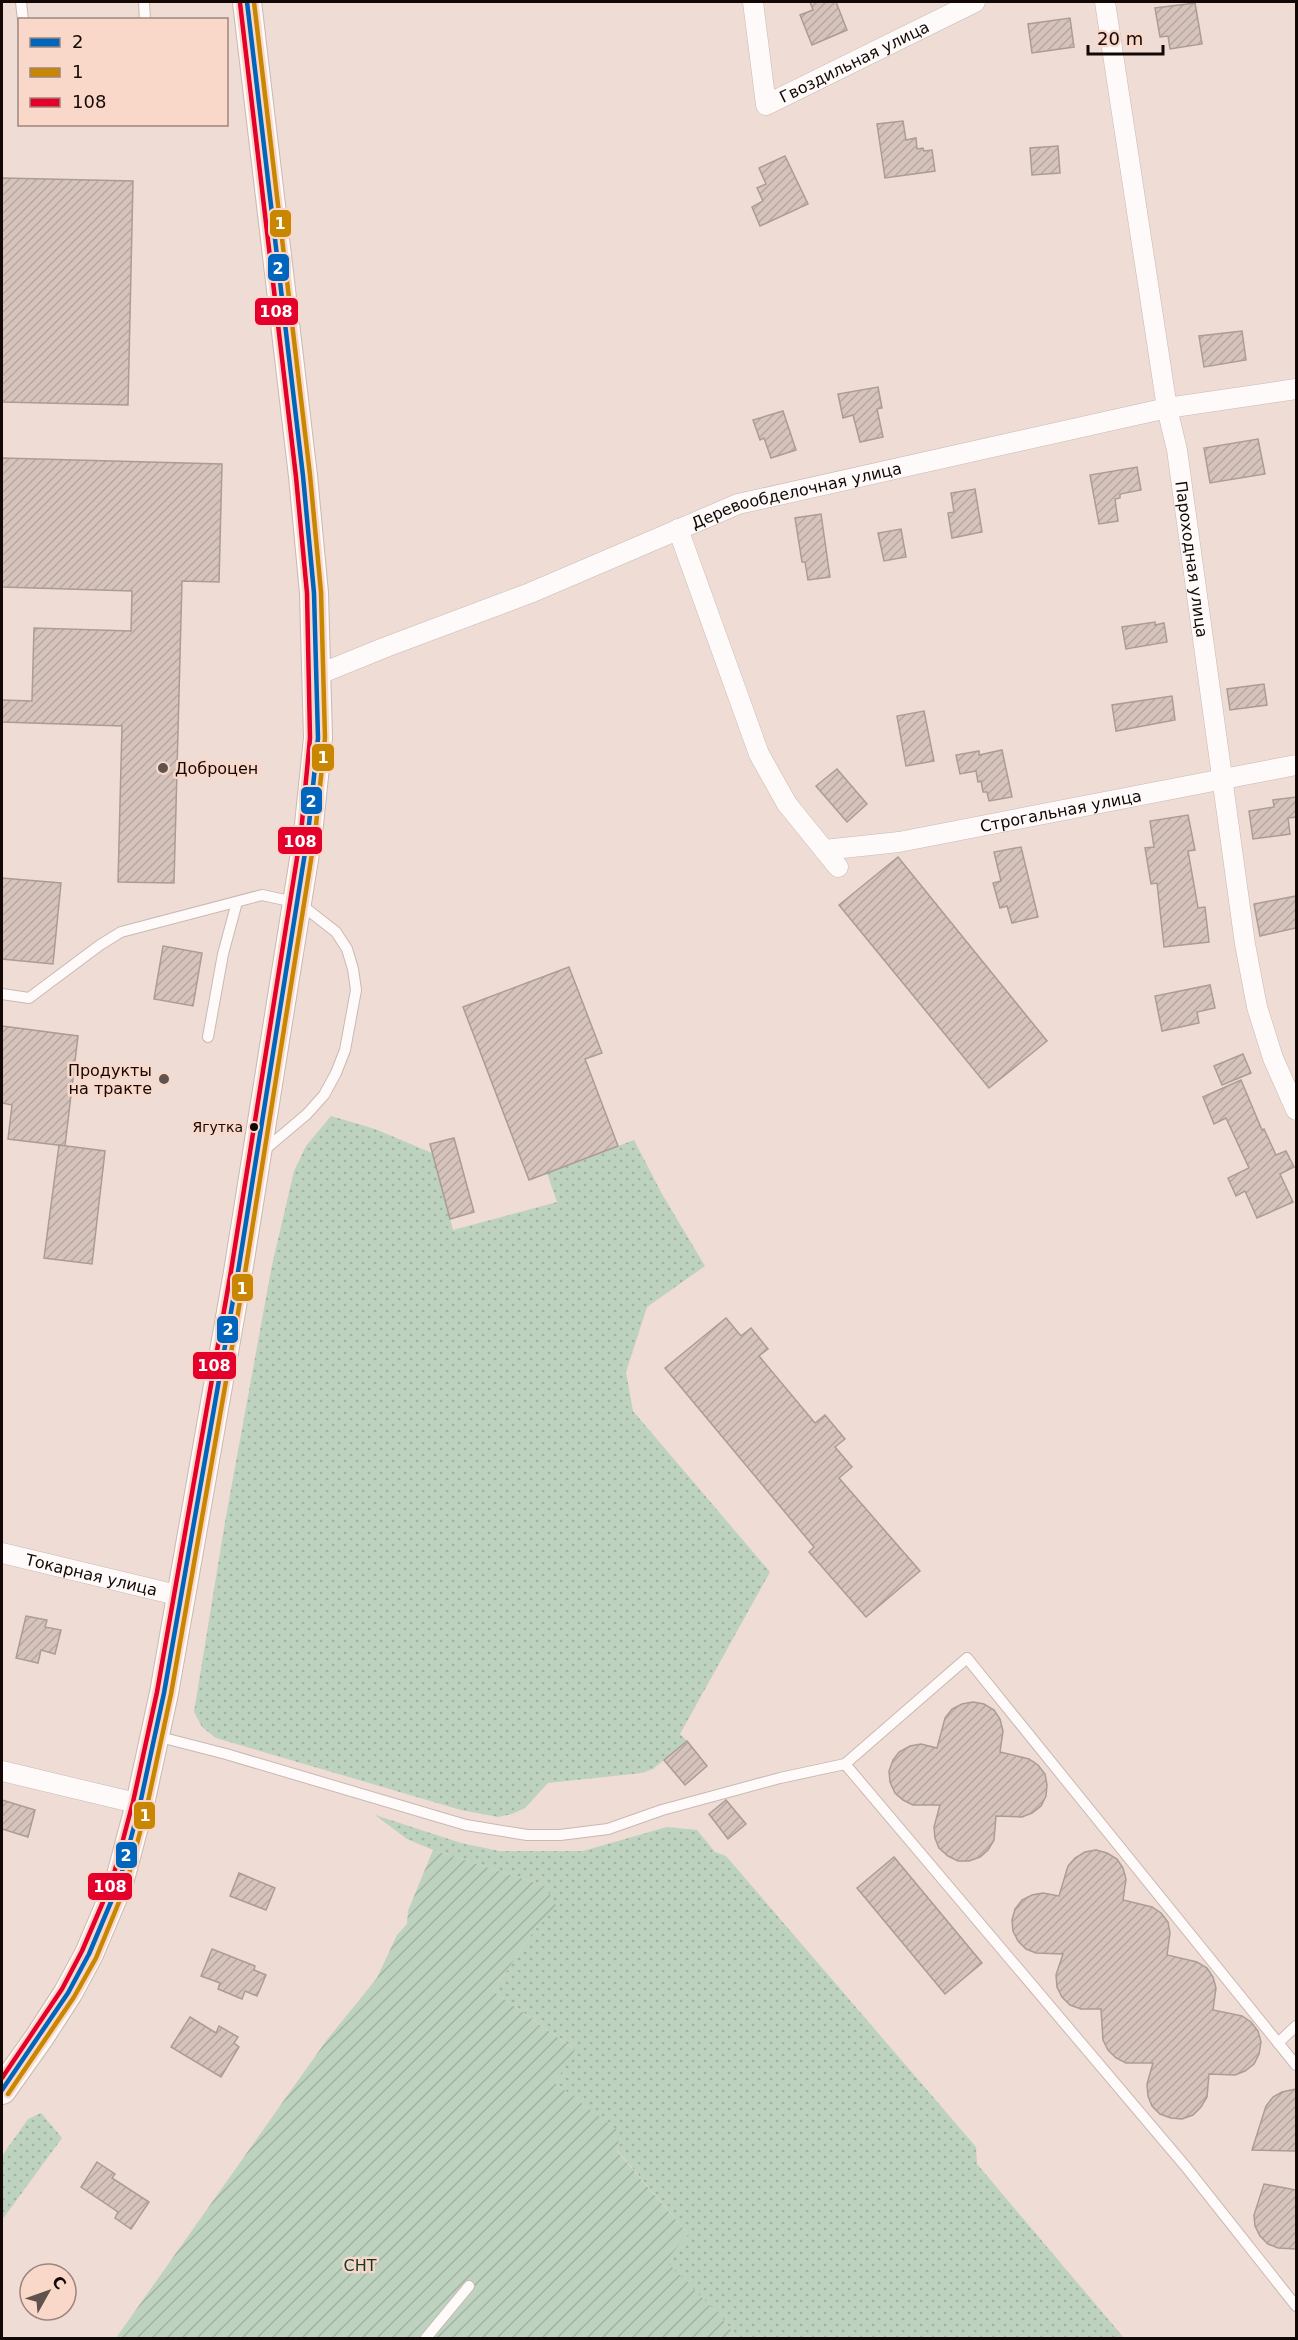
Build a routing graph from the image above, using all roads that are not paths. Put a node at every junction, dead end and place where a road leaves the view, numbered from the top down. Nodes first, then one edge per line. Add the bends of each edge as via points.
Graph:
1 (21, 2) edge
2 (144, 2) edge
3 (247, 2) edge
4 (753, 2) edge
5 (975, 2) edge
6 (1105, 2) edge
7 (23, 18) edge
8 (145, 18) edge
9 (1296, 389) edge
10 (1167, 408) junction
11 (678, 529) junction
12 (317, 675) junction
13 (1296, 765) edge
14 (1222, 780) junction
15 (824, 850) junction
16 (838, 867) dead end
17 (237, 902) junction
18 (299, 903) junction
19 (2, 994) edge
20 (208, 1037) dead end
21 (1296, 1110) edge
22 (257, 1156) junction
23 (2, 1553) edge
24 (181, 1596) junction
25 (155, 1736) junction
26 (845, 1764) junction
27 (2, 1771) edge
28 (140, 1804) junction
29 (1296, 2026) edge
30 (1278, 2043) junction
31 (1296, 2065) edge
32 (2, 2090) edge
33 (469, 2286) dead end
34 (1296, 2306) edge
35 (426, 2338) edge

1 - 7 lane
2 - 8 lane
3 - 12 street via 303,476
4 - 5 street, Гвоздильная улица via 766,105
6 - 10 street, Пароходная улица
9 - 10 street, Деревообделочная улица
10 - 11 street, Деревообделочная улица via 738,504
10 - 14 street, Пароходная улица via 1177,450
11 - 12 street, Деревообделочная улица
11 - 15 street via 759,754 787,804
12 - 18 street via 318,738
13 - 14 street, Строгальная улица
14 - 15 street, Строгальная улица via 899,842
14 - 21 street, Пароходная улица via 1257,1007 1273,1058
15 - 16 street
17 - 18 lane via 262,895
17 - 19 lane via 121,932 29,998
17 - 20 lane
18 - 22 street
18 - 22 lane via 336,932 354,969 356,990 345,1050 324,1095
22 - 24 street
23 - 24 street, Токарная улица
24 - 25 street
25 - 26 lane via 466,1825 527,1835 608,1829 662,1810
25 - 28 street
26 - 30 lane via 967,1658
26 - 34 lane via 1186,2167
27 - 28 street
28 - 32 street via 119,1883 89,1954 39,2038
29 - 30 lane
30 - 31 lane
33 - 35 lane

